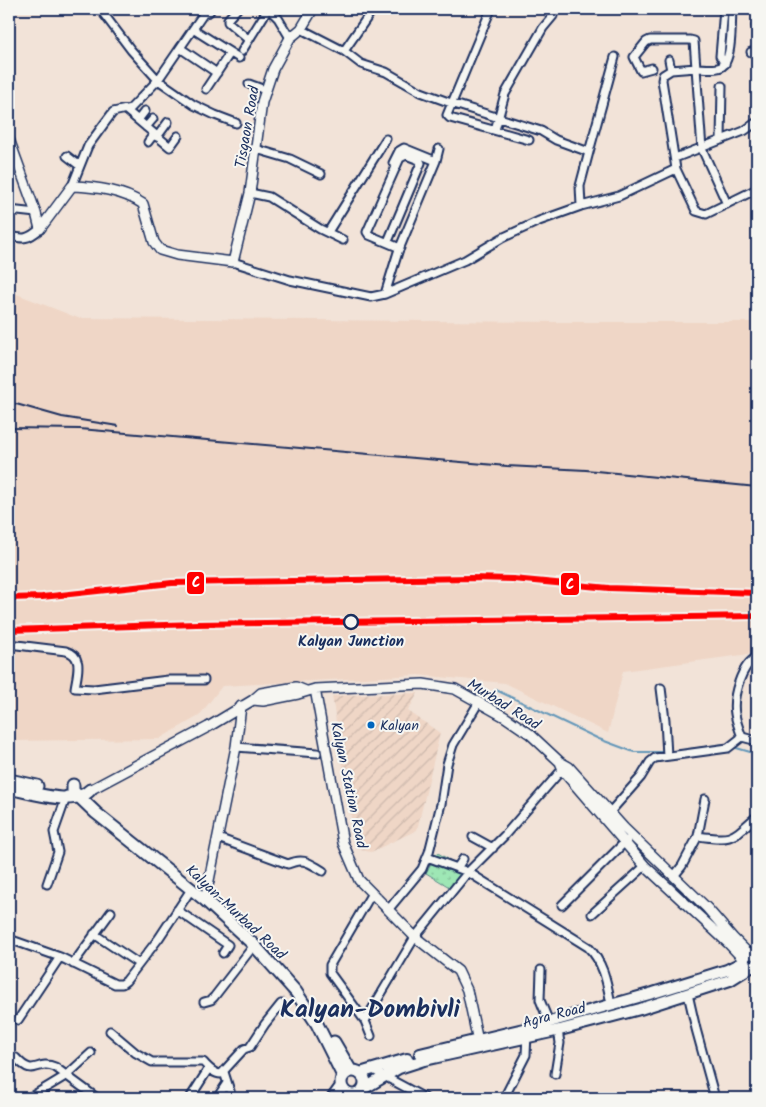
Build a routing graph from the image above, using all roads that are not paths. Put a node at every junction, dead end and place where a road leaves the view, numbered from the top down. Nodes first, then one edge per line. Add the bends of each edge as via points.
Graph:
1 (100, 9) edge
2 (211, 9) edge
3 (237, 9) edge
4 (269, 9) edge
5 (313, 9) edge
6 (373, 9) edge
7 (491, 9) edge
8 (724, 9) edge
9 (732, 9) edge
10 (553, 16) dead end
11 (193, 29) junction
12 (301, 29) junction
13 (722, 32) junction
14 (730, 32) junction
15 (290, 38) junction
16 (249, 40) junction
17 (180, 48) junction
18 (344, 51) junction
19 (230, 53) junction
20 (615, 57) dead end
21 (724, 64) junction
22 (696, 66) junction
23 (217, 73) junction
24 (158, 80) junction
25 (662, 80) junction
26 (249, 84) dead end
27 (722, 86) dead end
28 (206, 90) dead end
29 (266, 90) junction
30 (451, 103) junction
31 (126, 110) junction
32 (145, 111) dead end
33 (499, 117) junction
34 (153, 119) dead end
35 (138, 120) junction
36 (168, 122) dead end
37 (757, 122) edge
38 (236, 123) dead end
39 (146, 127) junction
40 (495, 130) junction
41 (155, 135) junction
42 (178, 136) dead end
43 (9, 139) edge
44 (386, 139) dead end
45 (530, 140) dead end
46 (721, 140) junction
47 (148, 142) dead end
48 (11, 149) edge
49 (256, 149) junction
50 (439, 149) dead end
51 (702, 149) junction
52 (589, 152) junction
53 (67, 156) dead end
54 (675, 158) junction
55 (436, 161) junction
56 (80, 166) junction
57 (676, 169) junction
58 (321, 174) dead end
59 (72, 186) junction
60 (757, 189) edge
61 (250, 193) junction
62 (727, 204) junction
63 (581, 206) junction
64 (9, 210) edge
65 (36, 213) junction
66 (40, 229) junction
67 (328, 232) junction
68 (9, 236) edge
69 (389, 239) dead end
70 (344, 240) dead end
71 (399, 250) junction
72 (233, 262) junction
73 (385, 294) junction
74 (9, 644) edge
75 (757, 657) edge
76 (204, 680) dead end
77 (661, 688) dead end
78 (311, 690) junction
79 (479, 702) junction
80 (241, 706) junction
81 (739, 739) junction
82 (757, 741) edge
83 (236, 747) junction
84 (317, 753) dead end
85 (667, 756) junction
86 (563, 765) junction
87 (9, 780) edge
88 (9, 788) edge
89 (77, 792) junction
90 (705, 798) dead end
91 (610, 812) junction
92 (757, 816) edge
93 (631, 835) junction
94 (698, 836) junction
95 (473, 837) dead end
96 (218, 838) junction
97 (624, 842) junction
98 (493, 848) junction
99 (427, 857) junction
100 (463, 859) dead end
101 (645, 866) junction
102 (456, 868) junction
103 (322, 871) dead end
104 (468, 872) junction
105 (674, 876) junction
106 (47, 884) dead end
107 (193, 887) junction
108 (372, 893) junction
109 (206, 897) junction
110 (562, 905) dead end
111 (177, 910) junction
112 (388, 910) junction
113 (111, 912) dead end
114 (592, 914) dead end
115 (94, 934) junction
116 (415, 937) junction
117 (9, 939) edge
118 (256, 943) junction
119 (223, 953) dead end
120 (60, 957) junction
121 (753, 962) edge
122 (73, 964) junction
123 (139, 964) junction
124 (541, 970) dead end
125 (688, 994) junction
126 (204, 1002) dead end
127 (281, 1004) tunnel mouth
128 (611, 1004) junction
129 (18, 1020) dead end
130 (365, 1021) junction
131 (548, 1022) junction
132 (558, 1030) junction
133 (110, 1031) dead end
134 (527, 1033) junction
135 (371, 1036) dead end
136 (478, 1043) junction
137 (91, 1053) dead end
138 (16, 1058) dead end
139 (398, 1065) junction
140 (209, 1068) junction
141 (371, 1069) junction
142 (61, 1071) junction
143 (224, 1072) junction
144 (555, 1074) dead end
145 (384, 1077) junction
146 (227, 1083) junction
147 (348, 1086) edge
148 (365, 1088) junction
149 (30, 1098) edge
150 (97, 1098) edge
151 (190, 1098) edge
152 (217, 1098) edge
153 (231, 1098) edge
154 (333, 1098) edge
155 (425, 1098) edge
156 (504, 1098) edge
157 (715, 1098) edge

1 - 24 street
2 - 11 street via 204,13
3 - 16 street via 228,22
4 - 15 street
4 - 16 street
5 - 12 street, Tisgaon Road
6 - 18 street
7 - 30 street
8 - 13 street
9 - 14 street
10 - 33 street via 505,94
11 - 17 street
11 - 19 street
12 - 15 street, Tisgaon Road
12 - 18 street
13 - 14 street
13 - 21 street via 720,56
14 - 21 street via 729,56
15 - 29 street, Tisgaon Road
16 - 19 street via 240,55
17 - 23 street
17 - 24 street
18 - 30 street via 361,64 386,72 422,92
19 - 23 street
20 - 52 street
21 - 22 street via 719,68
22 - 25 street via 670,65
22 - 25 street via 692,40 650,40 634,57 641,71 651,66
22 - 51 street
23 - 28 street
24 - 31 street
24 - 38 street via 194,105
25 - 54 street
26 - 29 street
27 - 46 street
29 - 49 street, Tisgaon Road
30 - 33 street
30 - 40 street via 448,116
31 - 35 street
31 - 56 street via 113,112 88,146
32 - 35 street
33 - 40 street
33 - 52 street
34 - 39 street
35 - 39 street
36 - 41 street
37 - 46 street
39 - 41 street
40 - 45 street
41 - 42 street via 171,147
41 - 47 street
43 - 48 street
44 - 67 street
46 - 51 street
48 - 65 street
49 - 58 street via 290,159
49 - 61 street, Tisgaon Road
50 - 55 street
51 - 54 street
51 - 62 street
52 - 63 street via 580,186
53 - 56 street
54 - 57 street
55 - 71 street
55 - 71 street via 404,148 399,151 363,232 367,239
56 - 59 street
57 - 62 street via 696,210 706,214
57 - 63 street via 619,196
59 - 66 street
59 - 72 street via 98,187 143,204 154,242 166,253
60 - 62 street
61 - 67 street via 269,197
61 - 72 street, Tisgaon Road
63 - 73 street via 539,221 465,260
64 - 65 street
65 - 66 street
66 - 68 street via 23,239
67 - 70 street
69 - 71 street via 421,164 406,155 400,158 367,232
71 - 73 street
72 - 73 street via 290,280 371,296
74 - 76 street via 74,654 78,664 75,688
75 - 81 street via 748,663 734,695
77 - 85 street
78 - 79 street, Murbad Road via 423,684 455,689
78 - 80 street, Murbad Road via 296,688 261,693
78 - 108 street, Kalyan Station Road via 343,843 359,880
79 - 86 street, Murbad Road via 530,734
79 - 99 street via 449,758
80 - 83 street
80 - 89 street, Murbad Road via 208,727
81 - 82 street
81 - 85 street via 728,748
83 - 84 street
83 - 96 street
85 - 91 street via 654,758
86 - 91 street, Murbad Road
86 - 97 street, Murbad Road
86 - 98 street
87 - 89 main road, Kalyan-Murbad Road
88 - 89 main road
89 - 106 street via 54,832 58,852
89 - 107 main road, Kalyan-Murbad Road
90 - 94 street
91 - 93 street, Murbad Road
92 - 94 street via 733,837 722,840
93 - 97 street
93 - 105 street, Murbad Road
94 - 105 street
95 - 98 street
96 - 103 street via 288,864 296,860 306,861
96 - 109 street
97 - 101 street, Murbad Road
97 - 110 street
98 - 104 street
99 - 102 street
99 - 112 street via 422,869
100 - 102 street
101 - 114 street
101 - 121 street, Murbad Road
102 - 104 street
104 - 116 street
104 - 128 street via 588,947 603,968
105 - 121 street, Murbad Road via 707,908
107 - 109 main road, Kalyan-Murbad Road
107 - 111 street
108 - 112 street, Kalyan Station Road
108 - 130 street via 330,965 330,973
109 - 118 main road, Kalyan-Murbad Road
111 - 119 street via 228,945
111 - 123 street
112 - 116 street, Kalyan Station Road
113 - 115 street
115 - 122 street
115 - 123 street
116 - 130 street
116 - 136 street, Kalyan Station Road via 458,971 467,990
117 - 120 street
118 - 126 street via 214,997
118 - 147 main road, Kalyan-Murbad Road via 297,991
120 - 122 street
120 - 129 street
121 - 125 main road, Agra Road via 730,980
121 - 128 main road, Agra Road
122 - 123 street via 119,985
124 - 131 street via 540,1000
125 - 132 main road, Agra Road
125 - 157 street
127 - 143 street via 250,1047 244,1049
128 - 131 main road, Agra Road
130 - 135 street
131 - 134 main road, Agra Road
132 - 134 main road, Agra Road
132 - 144 street via 560,1044
133 - 140 street via 152,1062 203,1062
134 - 136 main road, Agra Road
134 - 156 street via 526,1055
136 - 139 main road, Agra Road
137 - 142 street
138 - 142 street via 26,1068 48,1065
139 - 141 main road, Agra Road
139 - 145 main road, Agra Road
140 - 143 street via 216,1074
140 - 151 street
141 - 145 street
141 - 147 main road, Agra Road
142 - 149 street
142 - 150 street
143 - 146 street
145 - 148 main road, Agra Road
145 - 155 street
146 - 152 street
146 - 153 street
147 - 148 main road via 358,1095
147 - 148 main road, Kalyan-Murbad Road via 365,1081
147 - 154 main road

